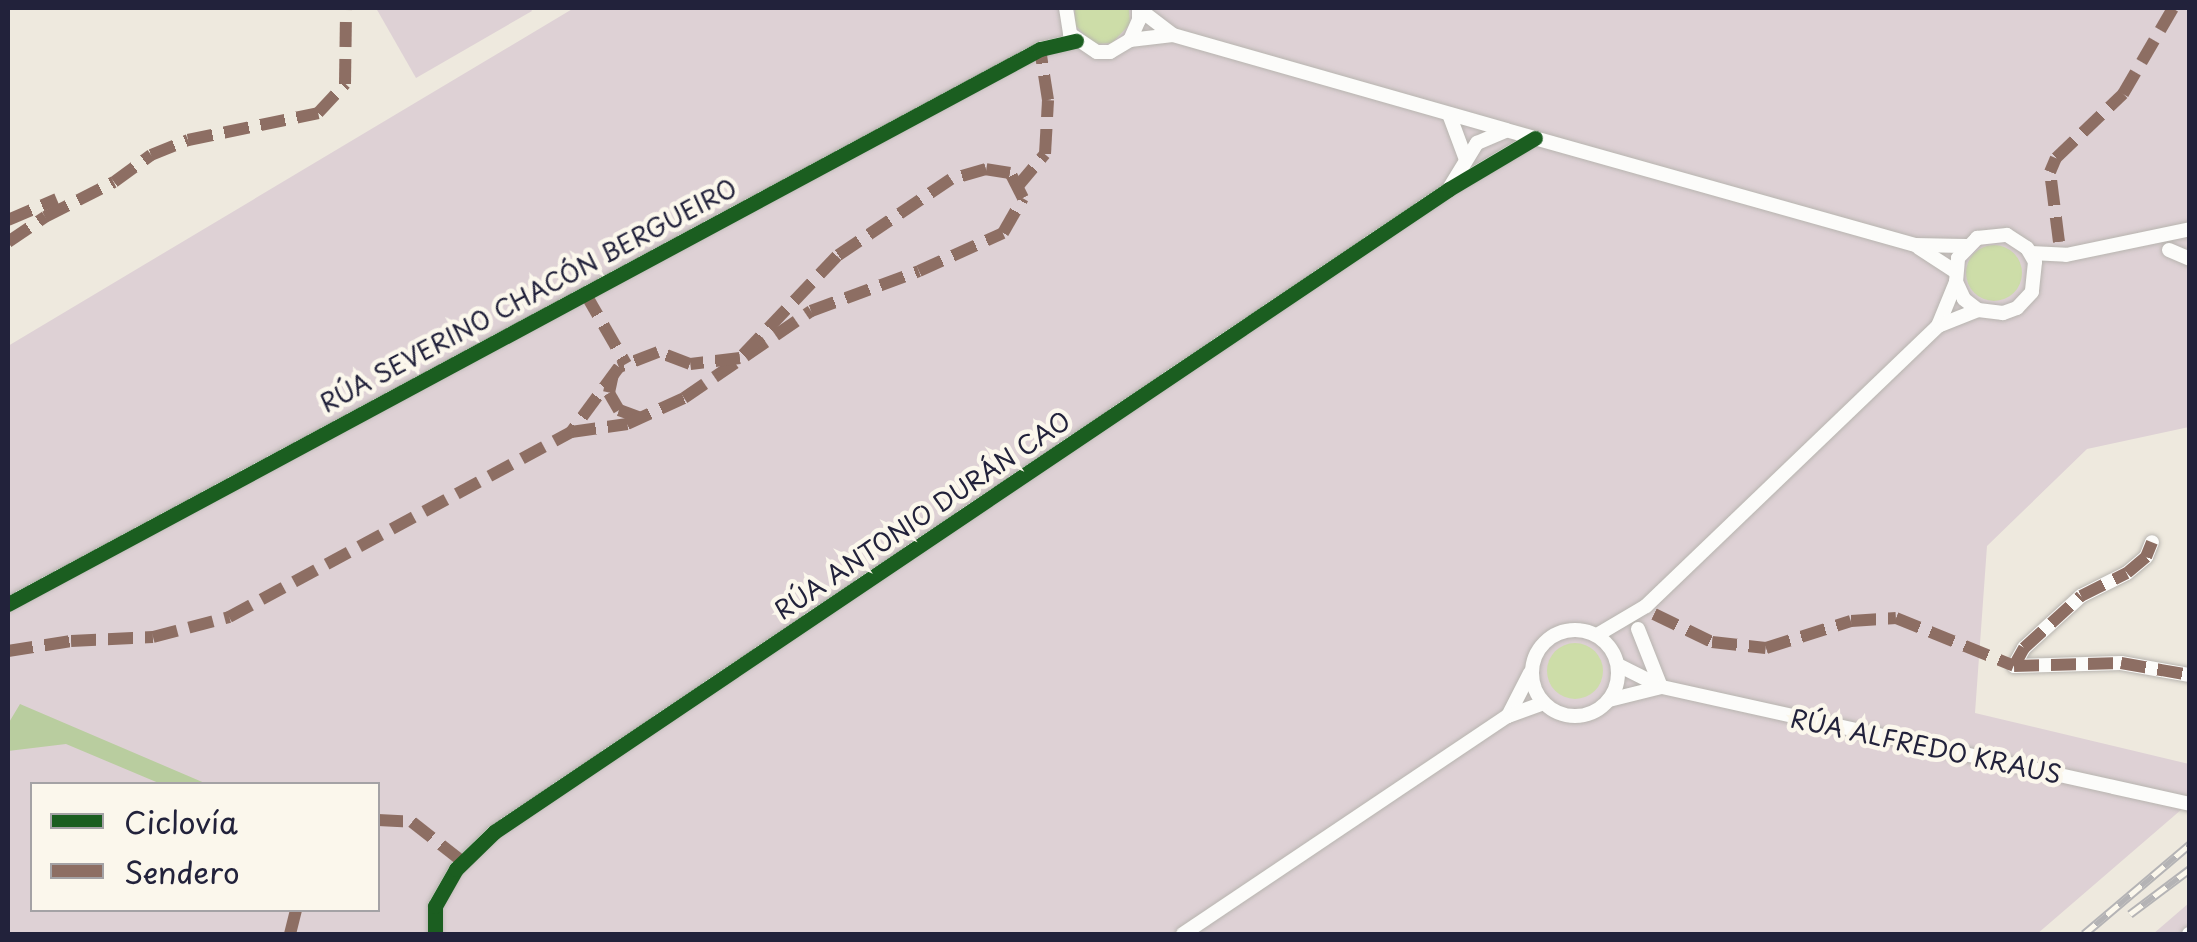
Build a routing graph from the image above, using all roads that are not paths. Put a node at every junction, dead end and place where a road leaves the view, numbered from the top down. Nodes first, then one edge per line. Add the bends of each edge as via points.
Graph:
1 (1139, 8) edge
2 (1066, 12) edge
3 (1173, 35) junction
4 (1130, 40) junction
5 (1076, 42) junction
6 (1040, 49) junction
7 (1450, 114) junction
8 (1506, 130) junction
9 (1534, 138) junction
10 (1466, 157) junction
11 (1480, 169) junction
12 (1449, 189) junction
13 (2190, 230) edge
14 (1915, 245) junction
15 (1966, 246) junction
16 (2169, 250) dead end
17 (2031, 254) junction
18 (2066, 255) junction
19 (2190, 260) edge
20 (2036, 274) junction
21 (1956, 277) junction
22 (1978, 310) junction
23 (1938, 326) junction
24 (2152, 542) dead end
25 (8, 604) edge
26 (1646, 606) junction
27 (1638, 629) junction
28 (1597, 636) junction
29 (1616, 659) junction
30 (1532, 669) junction
31 (2190, 675) edge
32 (1662, 687) junction
33 (1610, 700) junction
34 (1544, 703) junction
35 (1508, 716) junction
36 (2190, 804) edge
37 (435, 934) edge
38 (1183, 934) edge

1 - 3 street
1 - 4 street
2 - 5 street
2 - 6 street, RÚA SEVERINO CHACÓN BERGUEIRO
3 - 4 street, RÚA SEVERINO CHACÓN BERGUEIRO
3 - 7 street
4 - 5 street, RÚA SEVERINO CHACÓN BERGUEIRO via 1110,52
5 - 6 street, RÚA SEVERINO CHACÓN BERGUEIRO
6 - 25 street, RÚA SEVERINO CHACÓN BERGUEIRO
7 - 8 street
7 - 10 street
8 - 9 street
8 - 10 street, RÚA ANTONIO DURÁN CAO via 1490,134
8 - 11 street, RÚA ANTONIO DURÁN CAO
9 - 11 street, RÚA ANTONIO DURÁN CAO
9 - 14 street
10 - 12 street, RÚA ANTONIO DURÁN CAO
11 - 12 street, RÚA ANTONIO DURÁN CAO
12 - 37 street, RÚA ANTONIO DURÁN CAO via 494,832 456,868 436,906
13 - 18 street
14 - 15 street
14 - 21 street
15 - 17 street via 1993,233 2007,235
15 - 21 street
16 - 19 street
17 - 18 street
17 - 20 street
18 - 20 street
20 - 22 street via 2032,292 2017,308 2003,314
21 - 22 street via 1964,299
21 - 23 street
22 - 23 street
23 - 26 street
24 - 31 street via 2127,573 2081,596 2024,648 2014,666 2121,663
26 - 27 street
26 - 28 street
27 - 29 street
27 - 32 street
28 - 29 street
28 - 30 street via 1561,632 1541,646
29 - 32 street, RÚA ALFREDO KRAUS
29 - 33 street
30 - 34 street
30 - 35 street
32 - 33 street, RÚA ALFREDO KRAUS
32 - 36 street, RÚA ALFREDO KRAUS
33 - 34 street via 1577,716
34 - 35 street
35 - 38 street

